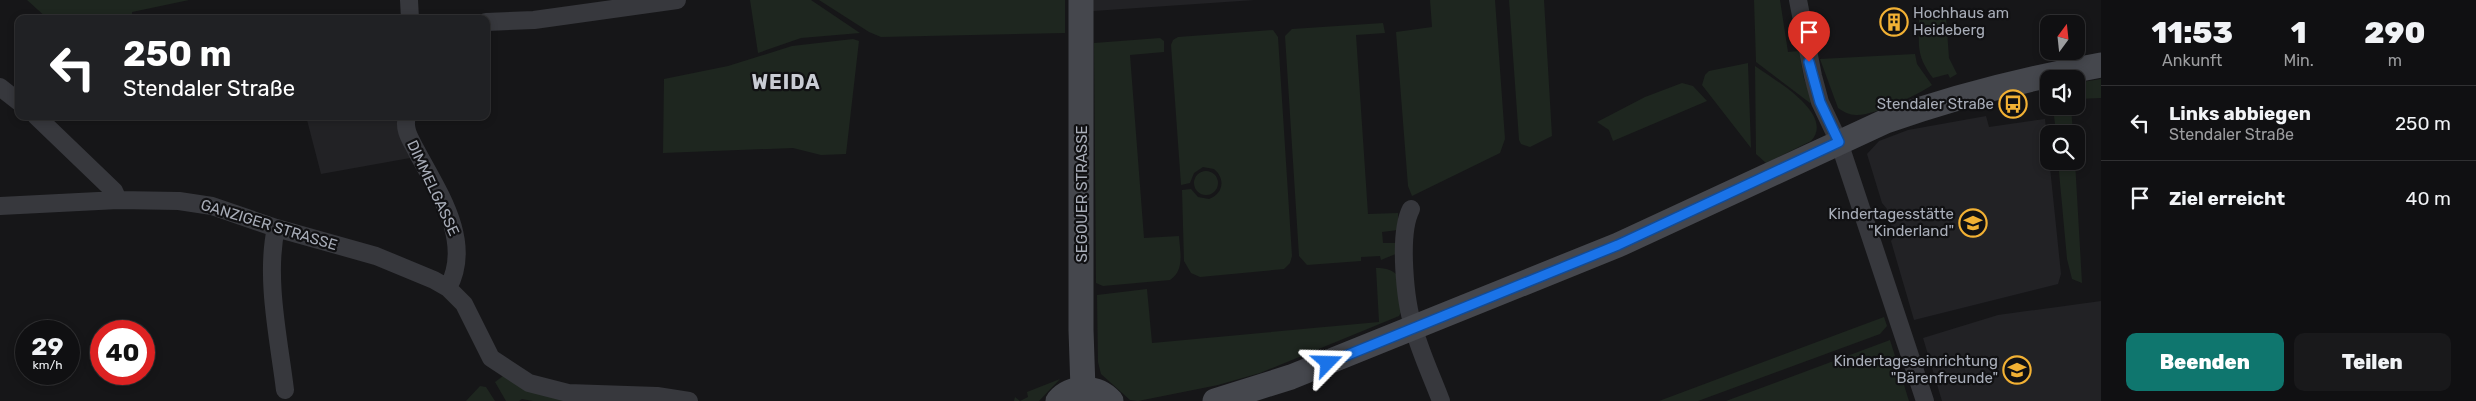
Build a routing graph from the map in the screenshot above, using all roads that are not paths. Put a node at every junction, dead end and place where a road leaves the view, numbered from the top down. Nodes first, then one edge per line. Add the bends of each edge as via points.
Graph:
1 (409, 0) edge
2 (677, 0) edge
3 (1080, 0) edge
4 (1798, 0) edge
5 (410, 15) edge
6 (490, 22) edge
7 (2101, 66) edge
8 (0, 87) edge
9 (15, 99) edge
10 (40, 120) edge
11 (407, 120) edge
12 (1839, 142) junction
13 (118, 200) junction
14 (0, 206) edge
15 (1411, 209) dead end
16 (276, 228) junction
17 (448, 288) junction
18 (1413, 328) junction
19 (1083, 389) junction
20 (285, 390) dead end
21 (689, 401) edge
22 (1058, 401) edge
23 (1111, 401) edge
24 (1215, 401) edge
25 (1441, 401) edge
26 (1925, 401) edge

1 - 5 street
2 - 6 street via 552,18
3 - 19 street, SEGOUER STRASSE
4 - 12 street via 1812,76
7 - 12 street via 2045,75 1915,110
8 - 9 street
10 - 13 street via 114,190
11 - 17 street, DIMMELGASSE via 406,131 454,227 458,243 456,275
12 - 18 street via 1618,245
12 - 26 street
13 - 14 street, GANZIGER STRASSE
13 - 16 street, GANZIGER STRASSE via 196,202
15 - 18 street via 1405,219 1404,262
16 - 17 street, GANZIGER STRASSE via 376,256
16 - 20 street via 273,277
17 - 21 street, GANZIGER STRASSE via 464,304 491,358 529,383 568,393 657,396
18 - 24 street via 1291,377
18 - 25 street
19 - 22 street via 1074,390
19 - 23 street via 1096,390

